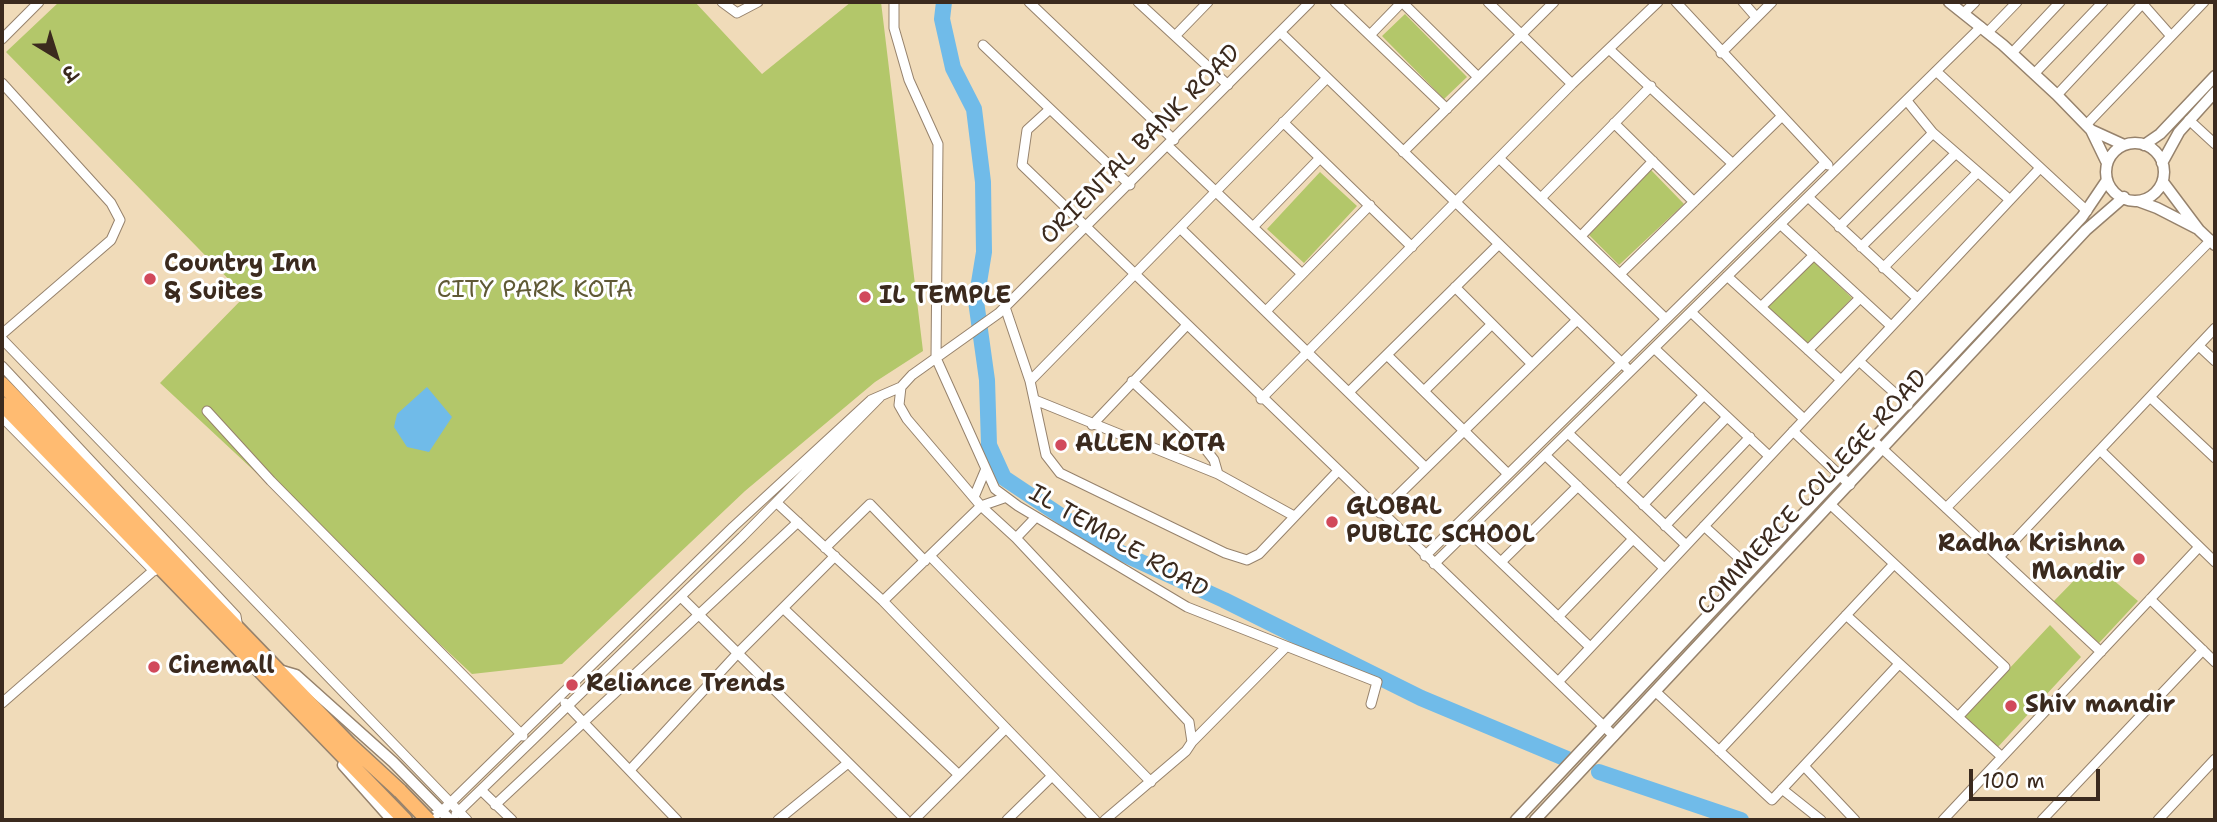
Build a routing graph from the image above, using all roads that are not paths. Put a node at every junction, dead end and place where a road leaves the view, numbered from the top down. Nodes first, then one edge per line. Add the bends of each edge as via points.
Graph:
1 (39, 2) edge
2 (722, 2) edge
3 (758, 2) edge
4 (894, 2) edge
5 (1029, 2) edge
6 (1138, 2) edge
7 (1208, 2) edge
8 (1310, 2) edge
9 (1335, 2) edge
10 (1402, 2) edge
11 (1488, 2) edge
12 (1554, 2) edge
13 (1658, 2) edge
14 (1742, 2) edge
15 (1772, 2) edge
16 (1949, 2) edge
17 (1975, 2) edge
18 (2017, 2) edge
19 (2060, 2) edge
20 (2103, 2) edge
21 (2204, 2) edge
22 (2142, 3) edge
23 (1681, 4) edge
24 (1964, 13) junction
25 (1756, 17) junction
26 (1985, 29) junction
27 (1280, 32) junction
28 (1521, 34) junction
29 (1370, 35) junction
30 (1175, 36) junction
31 (2171, 36) junction
32 (2, 38) edge
33 (983, 45) dead end
34 (1609, 49) junction
35 (1721, 53) junction
36 (2012, 53) junction
37 (1936, 71) junction
38 (2034, 74) junction
39 (2215, 76) edge
40 (1478, 77) junction
41 (1327, 78) junction
42 (2, 83) edge
43 (1228, 85) junction
44 (1572, 85) junction
45 (1651, 86) junction
46 (2215, 92) edge
47 (2057, 95) junction
48 (1907, 101) junction
49 (1050, 109) junction
50 (1447, 109) junction
51 (1782, 116) junction
52 (2189, 120) junction
53 (1283, 122) junction
54 (1614, 123) junction
55 (2088, 127) junction
56 (1933, 133) junction
57 (1171, 143) junction
58 (2215, 144) edge
59 (2124, 145) junction
60 (2144, 145) junction
61 (1404, 152) junction
62 (1955, 154) junction
63 (1321, 158) junction
64 (1500, 159) junction
65 (1653, 161) junction
66 (2106, 161) junction
67 (1825, 163) junction
68 (2162, 163) junction
69 (1733, 164) junction
70 (2040, 168) junction
71 (1834, 172) junction
72 (1977, 173) junction
73 (2107, 180) junction
74 (2163, 182) junction
75 (1130, 185) junction
76 (1216, 191) junction
77 (1808, 197) junction
78 (2124, 197) junction
79 (1541, 198) junction
80 (2010, 200) junction
81 (2138, 201) junction
82 (1693, 202) junction
83 (1456, 203) junction
84 (1370, 205) junction
85 (2087, 211) junction
86 (1780, 225) junction
87 (1839, 226) junction
88 (1254, 227) junction
89 (1180, 228) junction
90 (1085, 229) junction
91 (2199, 230) junction
92 (1581, 236) junction
93 (2213, 243) edge
94 (1499, 244) junction
95 (1412, 247) junction
96 (1861, 247) junction
97 (1814, 255) junction
98 (1883, 268) junction
99 (1302, 274) junction
100 (1620, 274) junction
101 (1133, 275) junction
102 (1727, 276) junction
103 (1455, 287) junction
104 (1860, 298) junction
105 (1917, 298) junction
106 (1761, 307) junction
107 (1002, 310) junction
108 (1266, 312) junction
109 (1691, 312) junction
110 (1666, 318) junction
111 (1577, 320) junction
112 (1492, 324) junction
113 (1186, 326) junction
114 (1891, 326) junction
115 (2215, 328) edge
116 (3, 342) edge
117 (2199, 346) junction
118 (1654, 348) junction
119 (1808, 350) junction
120 (1307, 352) junction
121 (1387, 355) junction
122 (936, 358) junction
123 (1859, 361) junction
124 (2215, 361) edge
125 (1621, 362) junction
126 (1532, 364) junction
127 (2, 366) edge
128 (1630, 371) junction
129 (1841, 380) junction
130 (1030, 381) junction
131 (1132, 381) junction
132 (2, 384) edge
133 (901, 387) junction
134 (1424, 391) junction
135 (1349, 393) junction
136 (1703, 396) junction
137 (880, 397) junction
138 (2150, 397) junction
139 (1261, 399) junction
140 (1035, 400) junction
141 (2, 404) edge
142 (1908, 405) junction
143 (207, 411) dead end
144 (2, 417) edge
145 (1727, 417) junction
146 (1804, 419) junction
147 (1093, 425) junction
148 (1464, 431) junction
149 (1793, 431) junction
150 (1568, 433) junction
151 (1750, 438) junction
152 (1874, 441) junction
153 (1883, 450) junction
154 (2100, 450) junction
155 (1545, 456) junction
156 (1769, 456) junction
157 (2215, 458) edge
158 (1426, 468) junction
159 (985, 471) junction
160 (1337, 472) junction
161 (1218, 474) junction
162 (1508, 474) junction
163 (1841, 476) junction
164 (1620, 483) junction
165 (1850, 485) junction
166 (1578, 486) junction
167 (974, 497) junction
168 (1004, 498) junction
169 (777, 503) junction
170 (1643, 505) junction
171 (1831, 505) junction
172 (981, 506) junction
173 (1946, 508) junction
174 (1380, 513) junction
175 (1294, 516) junction
176 (121, 517) junction
177 (1036, 517) junction
178 (798, 522) junction
179 (1665, 526) junction
180 (1704, 526) junction
181 (1468, 531) junction
182 (1016, 538) junction
183 (1633, 539) junction
184 (1686, 545) junction
185 (2199, 547) junction
186 (825, 548) junction
187 (835, 556) junction
188 (1424, 556) junction
189 (1999, 557) junction
190 (927, 559) junction
191 (1501, 562) junction
192 (2215, 562) edge
193 (161, 564) junction
194 (1434, 564) junction
195 (1894, 564) junction
196 (1664, 568) junction
197 (1751, 569) junction
198 (681, 597) junction
199 (2150, 599) junction
200 (883, 601) junction
201 (783, 607) junction
202 (699, 615) junction
203 (1846, 615) junction
204 (1558, 617) junction
205 (238, 628) junction
206 (1286, 646) junction
207 (1590, 647) junction
208 (2203, 650) junction
209 (2101, 652) junction
210 (737, 654) junction
211 (2215, 662) edge
212 (1899, 664) junction
213 (276, 670) junction
214 (1558, 682) junction
215 (277, 687) junction
216 (1656, 692) junction
217 (559, 697) junction
218 (2, 703) edge
219 (1371, 704) dead end
220 (568, 706) junction
221 (1958, 717) junction
222 (585, 724) junction
223 (1604, 726) junction
224 (1006, 728) junction
225 (521, 734) junction
226 (1614, 736) junction
227 (1192, 742) junction
228 (530, 743) junction
229 (1719, 751) junction
230 (2002, 757) junction
231 (2215, 759) edge
232 (848, 763) junction
233 (1804, 766) junction
234 (630, 770) junction
235 (959, 775) junction
236 (1052, 776) junction
237 (1151, 782) junction
238 (1782, 789) junction
239 (481, 790) junction
240 (450, 803) junction
241 (495, 805) junction
242 (459, 811) junction
243 (445, 816) edge
244 (2162, 819) edge
245 (392, 820) edge
246 (405, 820) edge
247 (423, 820) edge
248 (428, 820) edge
249 (467, 820) edge
250 (512, 820) edge
251 (677, 820) edge
252 (778, 820) edge
253 (906, 820) edge
254 (914, 820) edge
255 (1007, 820) edge
256 (1096, 820) edge
257 (1105, 820) edge
258 (1516, 820) edge
259 (1535, 820) edge
260 (1821, 820) edge
261 (1855, 820) edge
262 (1943, 820) edge
263 (2042, 820) edge

1 - 32 street
2 - 3 street via 737,13
4 - 122 street via 894,28 909,80 937,144
5 - 57 street
6 - 30 street
7 - 30 street
8 - 27 street, ORIENTAL BANK ROAD
9 - 29 street
10 - 29 street
10 - 40 street
11 - 28 street
12 - 28 street
13 - 34 street
14 - 25 street
15 - 25 street
16 - 24 street
17 - 24 street
18 - 26 street
19 - 36 street
20 - 38 street
21 - 31 street
22 - 31 street
22 - 47 street
23 - 35 street
24 - 26 street
25 - 35 street
26 - 36 street
26 - 37 street
27 - 41 street
27 - 43 street, ORIENTAL BANK ROAD
28 - 40 street
28 - 44 street
29 - 50 street
30 - 43 street
31 - 55 street
33 - 49 street
34 - 44 street
34 - 45 street
35 - 51 street
36 - 38 street
37 - 48 street
37 - 70 street
38 - 47 street
39 - 60 street
40 - 50 street
41 - 53 street
41 - 61 street
42 - 116 street via 111,203 120,220 111,240
43 - 57 street, ORIENTAL BANK ROAD
44 - 64 street
45 - 54 street
45 - 69 street
46 - 52 street
47 - 55 street
48 - 56 street
48 - 71 street
49 - 75 street
49 - 90 street via 1027,130 1022,165
50 - 61 street
51 - 67 street
51 - 69 street
52 - 58 street
52 - 68 street
53 - 63 street
53 - 76 street
54 - 65 street
54 - 79 street
55 - 59 street
55 - 66 street
56 - 62 street
56 - 87 street
57 - 75 street, ORIENTAL BANK ROAD
57 - 76 street
59 - 60 street
59 - 66 street
60 - 68 street
61 - 83 street
62 - 72 street
62 - 96 street
63 - 84 street
63 - 88 street
64 - 79 street
64 - 83 street
65 - 82 street
65 - 92 street
66 - 73 street
67 - 71 street
67 - 110 street
68 - 74 street
69 - 82 street
70 - 80 street
70 - 85 street
71 - 77 street
72 - 80 street
72 - 98 street
73 - 78 street
73 - 85 street
74 - 81 street via 2156,194
74 - 91 street
75 - 90 street, ORIENTAL BANK ROAD
76 - 88 street
76 - 89 street
77 - 86 street
77 - 87 street
78 - 81 street
78 - 153 street, COMMERCE COLLEGE ROAD via 2086,230
79 - 92 street
80 - 105 street
81 - 91 street
82 - 100 street
83 - 94 street
83 - 95 street
84 - 95 street
84 - 99 street
85 - 142 street
86 - 97 street
86 - 102 street
87 - 96 street
88 - 99 street
89 - 101 street
89 - 108 street
90 - 101 street
90 - 107 street, ORIENTAL BANK ROAD
91 - 93 street
92 - 100 street
93 - 173 street
94 - 103 street
94 - 111 street
95 - 120 street
96 - 98 street
97 - 104 street
97 - 106 street
98 - 105 street
99 - 108 street
100 - 110 street
101 - 113 street
101 - 130 street
102 - 106 street
102 - 109 street
103 - 112 street
103 - 121 street
104 - 114 street
104 - 119 street
105 - 114 street
106 - 119 street
107 - 122 street, ORIENTAL BANK ROAD
107 - 130 street
108 - 120 street
109 - 118 street
109 - 146 street
110 - 125 street
111 - 125 street
111 - 126 street
112 - 126 street
112 - 134 street
113 - 131 street
113 - 139 street
114 - 123 street
115 - 117 street
116 - 240 street
117 - 124 street
117 - 138 street
118 - 128 street
118 - 136 street
119 - 129 street
120 - 135 street
120 - 139 street
121 - 134 street
121 - 135 street
122 - 133 street, ORIENTAL BANK ROAD
122 - 159 street, IL TEMPLE ROAD
123 - 129 street
123 - 142 street
125 - 128 street
125 - 162 street
126 - 148 street
127 - 205 street via 236,616
128 - 150 street
129 - 146 street
130 - 140 street
131 - 147 street
131 - 161 street via 1207,451
132 - 176 main road
133 - 137 street, ORIENTAL BANK ROAD
133 - 167 street via 899,405 907,419
134 - 148 street
135 - 158 street
136 - 145 street
136 - 164 street
137 - 169 street
137 - 217 street via 871,400 733,527
138 - 154 street
138 - 157 street
139 - 160 street
140 - 147 street
140 - 175 street via 1046,455 1060,473 1225,553 1247,560 1259,554
141 - 176 main road
142 - 152 street
143 - 225 street
144 - 193 street
145 - 151 street
145 - 170 street
146 - 149 street
147 - 161 street
148 - 158 street
148 - 162 street
149 - 156 street
149 - 163 street
150 - 155 street
150 - 164 street
151 - 156 street
151 - 179 street
152 - 153 street
152 - 163 street
153 - 165 street, COMMERCE COLLEGE ROAD
153 - 173 street
154 - 185 street
154 - 189 street
155 - 166 street
155 - 181 street
156 - 180 street
158 - 174 street
159 - 167 street
159 - 168 street, IL TEMPLE ROAD
160 - 174 street
160 - 175 street
161 - 175 street
162 - 188 street
163 - 165 street
163 - 197 street
164 - 170 street
165 - 171 street, COMMERCE COLLEGE ROAD
166 - 183 street
166 - 191 street
167 - 172 street
168 - 172 street
168 - 177 street, IL TEMPLE ROAD
169 - 178 street
169 - 198 street
170 - 179 street
171 - 195 street
171 - 216 street, COMMERCE COLLEGE ROAD
172 - 182 street
172 - 190 street
173 - 189 street
174 - 188 street
176 - 193 main road
177 - 182 street
177 - 206 street, IL TEMPLE ROAD via 1187,607
178 - 186 street
178 - 202 street
179 - 184 street
180 - 184 street
180 - 197 street
181 - 191 street
181 - 194 street
182 - 227 street via 1189,722
183 - 196 street
183 - 204 street
184 - 196 street
185 - 192 street
185 - 199 street
186 - 187 street
186 - 190 street via 870,504
187 - 200 street
187 - 201 street
188 - 194 street
189 - 209 street
190 - 200 street
190 - 237 street
191 - 204 street
193 - 205 main road
193 - 215 main road
193 - 218 street
194 - 214 street
195 - 203 street
195 - 221 street via 2005,667
196 - 207 street
197 - 223 street
198 - 202 street
198 - 220 street
199 - 208 street
199 - 209 street
200 - 224 street
201 - 210 street
201 - 235 street
202 - 210 street
202 - 222 street
203 - 212 street
203 - 229 street
204 - 207 street
205 - 213 main road
206 - 219 street, IL TEMPLE ROAD via 1377,682
206 - 227 street
207 - 214 street
208 - 211 street
208 - 263 street
209 - 230 street
210 - 232 street
210 - 234 street
212 - 221 street
212 - 233 street
213 - 243 street via 296,675
213 - 248 main road, bridge
214 - 223 street
215 - 245 street via 284,705
215 - 246 main road
216 - 226 street, COMMERCE COLLEGE ROAD
216 - 229 street
217 - 220 street
217 - 225 street
220 - 222 street
220 - 228 street
221 - 230 street
222 - 234 street
222 - 241 street
223 - 226 street
223 - 258 street
224 - 235 street
224 - 236 street
225 - 228 street
225 - 240 street
226 - 259 street, COMMERCE COLLEGE ROAD
227 - 237 street
228 - 239 street
229 - 238 street via 1772,800
230 - 262 street
231 - 244 street
232 - 252 street
232 - 253 street
233 - 238 street
233 - 261 street
234 - 251 street
235 - 254 street
236 - 255 street
236 - 256 street
237 - 257 street
238 - 260 street
239 - 241 street
239 - 242 street
240 - 242 street
240 - 243 street
241 - 250 street
242 - 243 street
242 - 249 street
243 - 247 street

